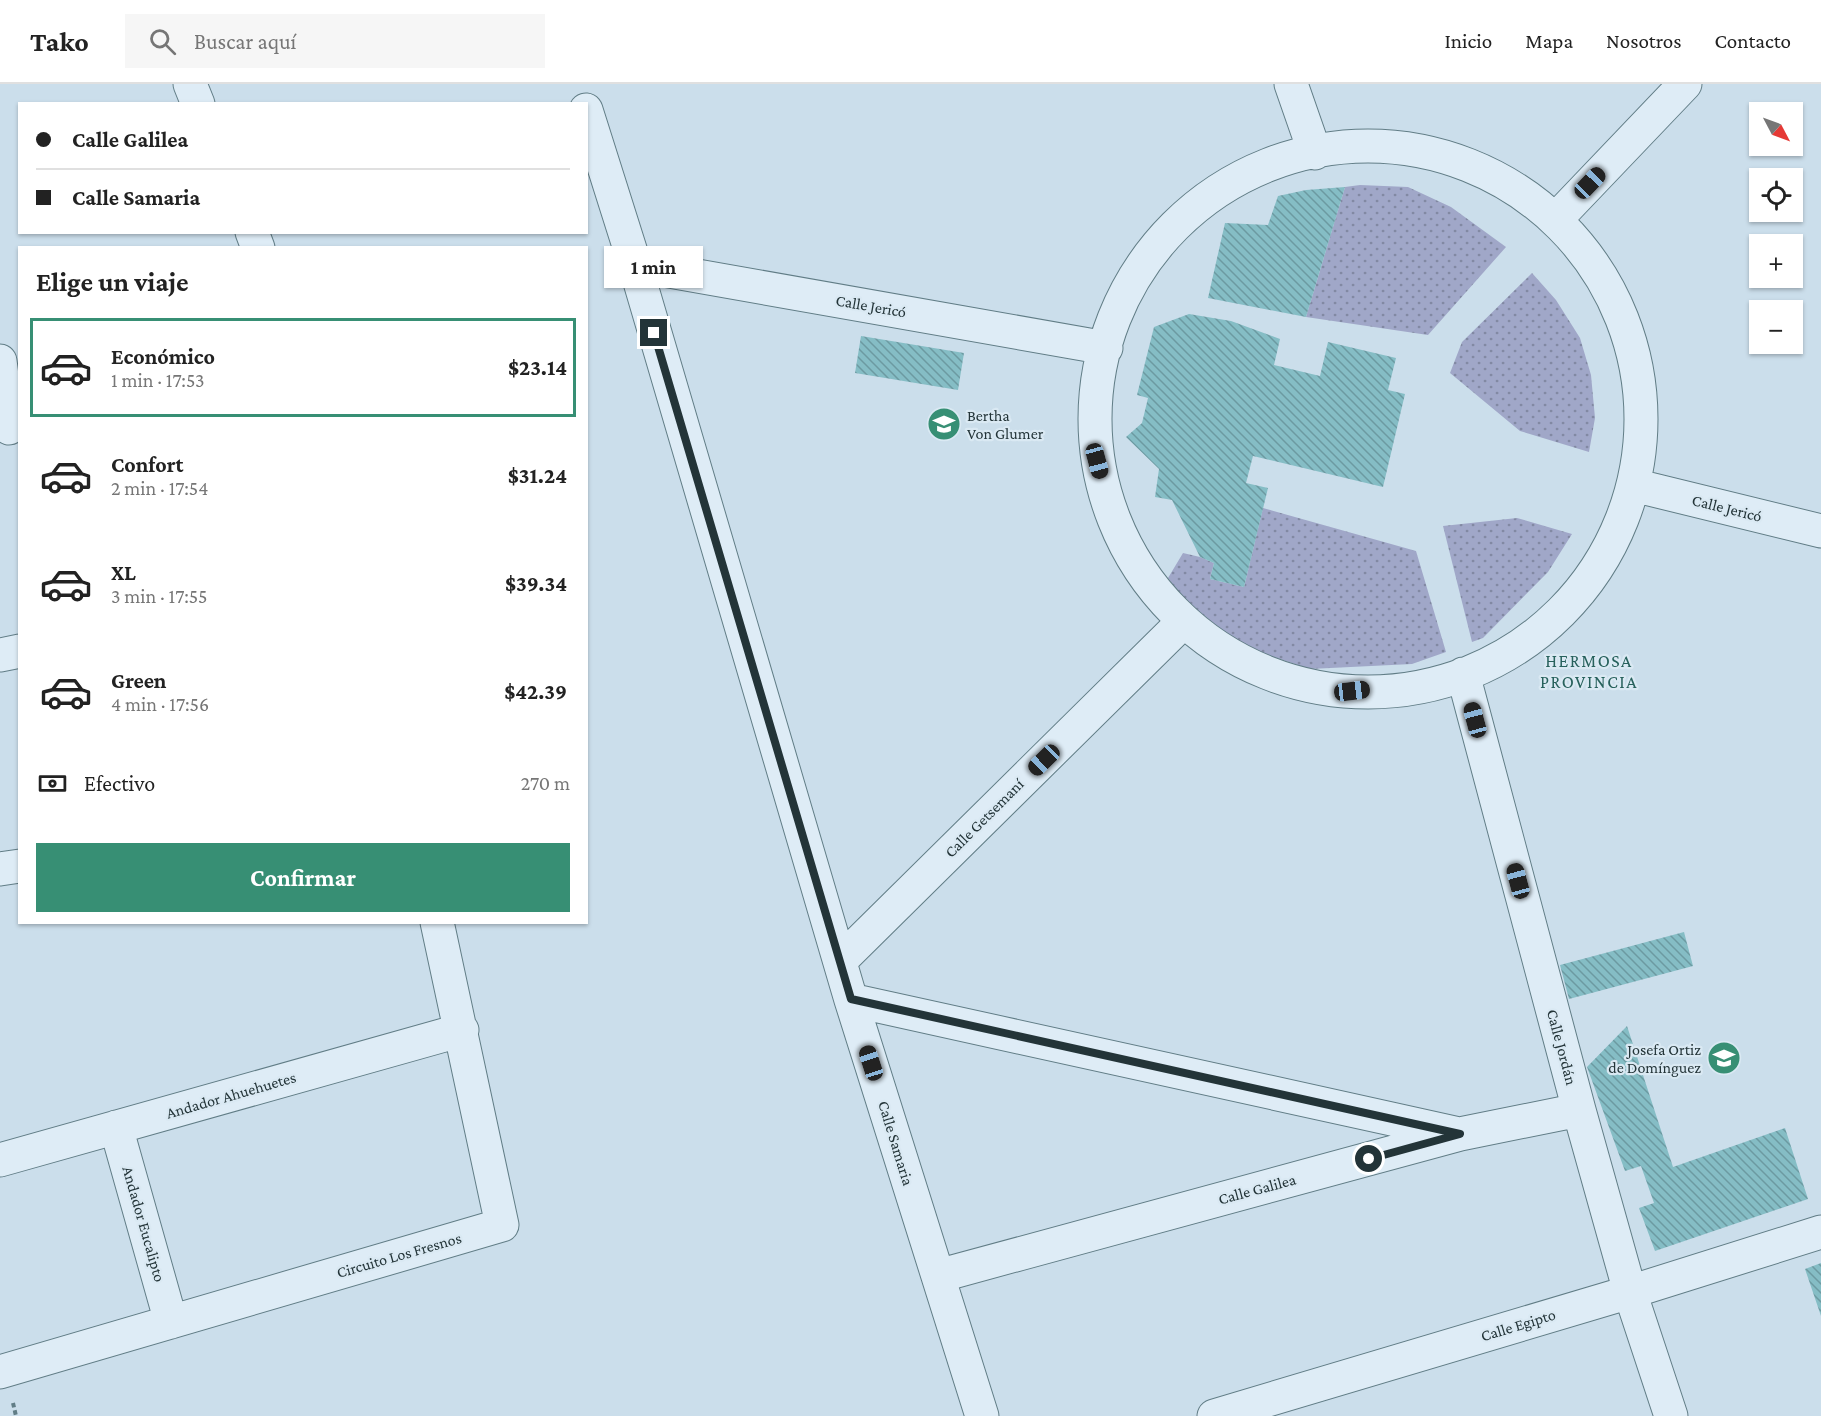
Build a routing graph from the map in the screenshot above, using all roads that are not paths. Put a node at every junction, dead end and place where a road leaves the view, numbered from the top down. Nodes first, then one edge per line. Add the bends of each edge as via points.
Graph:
1 (190, 84) edge
2 (579, 84) edge
3 (1291, 84) edge
4 (1685, 84) edge
5 (197, 102) edge
6 (584, 102) edge
7 (588, 116) edge
8 (1315, 153) junction
9 (1559, 216) junction
10 (635, 265) junction
11 (1106, 348) junction
12 (0, 361) edge
13 (9, 428) edge
14 (1633, 485) junction
15 (1821, 531) edge
16 (1180, 625) junction
17 (18, 651) edge
18 (0, 654) edge
19 (1463, 674) junction
20 (18, 866) edge
21 (0, 869) edge
22 (437, 924) edge
23 (840, 961) junction
24 (851, 999) junction
25 (462, 1030) junction
26 (1579, 1110) junction
27 (116, 1127) junction
28 (1460, 1134) junction
29 (0, 1160) edge
30 (1821, 1232) edge
31 (938, 1276) junction
32 (1630, 1292) junction
33 (171, 1322) junction
34 (0, 1372) edge
35 (982, 1416) edge
36 (1214, 1416) edge
37 (1671, 1416) edge

1 - 5 street
2 - 6 street
3 - 8 street
4 - 9 street
7 - 10 street, Calle Samaria
8 - 9 street via 1356,144 1414,147 1480,167
8 - 11 street via 1268,163 1205,198 1154,248 1113,320
9 - 14 street via 1600,271 1626,322 1642,410
10 - 11 street, Calle Jericó
10 - 23 street, Calle Samaria
11 - 16 street via 1095,397 1097,461 1112,515
12 - 13 street
14 - 15 street, Calle Jericó
14 - 19 street via 1627,506 1583,587 1549,623
16 - 19 street via 1204,649 1266,681 1352,691
16 - 23 street, Calle Getsemaní
17 - 18 street
19 - 26 street, Calle Jordán
20 - 21 street
22 - 25 street, Circuito Los Fresnos
23 - 24 street, Calle Samaria
24 - 28 street
24 - 31 street, Calle Samaria
25 - 27 street, Andador Ahuehuetes
25 - 33 street, Circuito Los Fresnos via 501,1224
26 - 28 street, Calle Galilea
26 - 32 street, Calle Jordán
27 - 29 street, Andador Ahuehuetes
27 - 33 street, Andador Eucalipto
28 - 31 street, Calle Galilea
30 - 32 street, Calle Egipto
31 - 35 street, Calle Samaria
32 - 36 street, Calle Egipto
32 - 37 street, Calle Jordán
33 - 34 street, Circuito Los Fresnos

